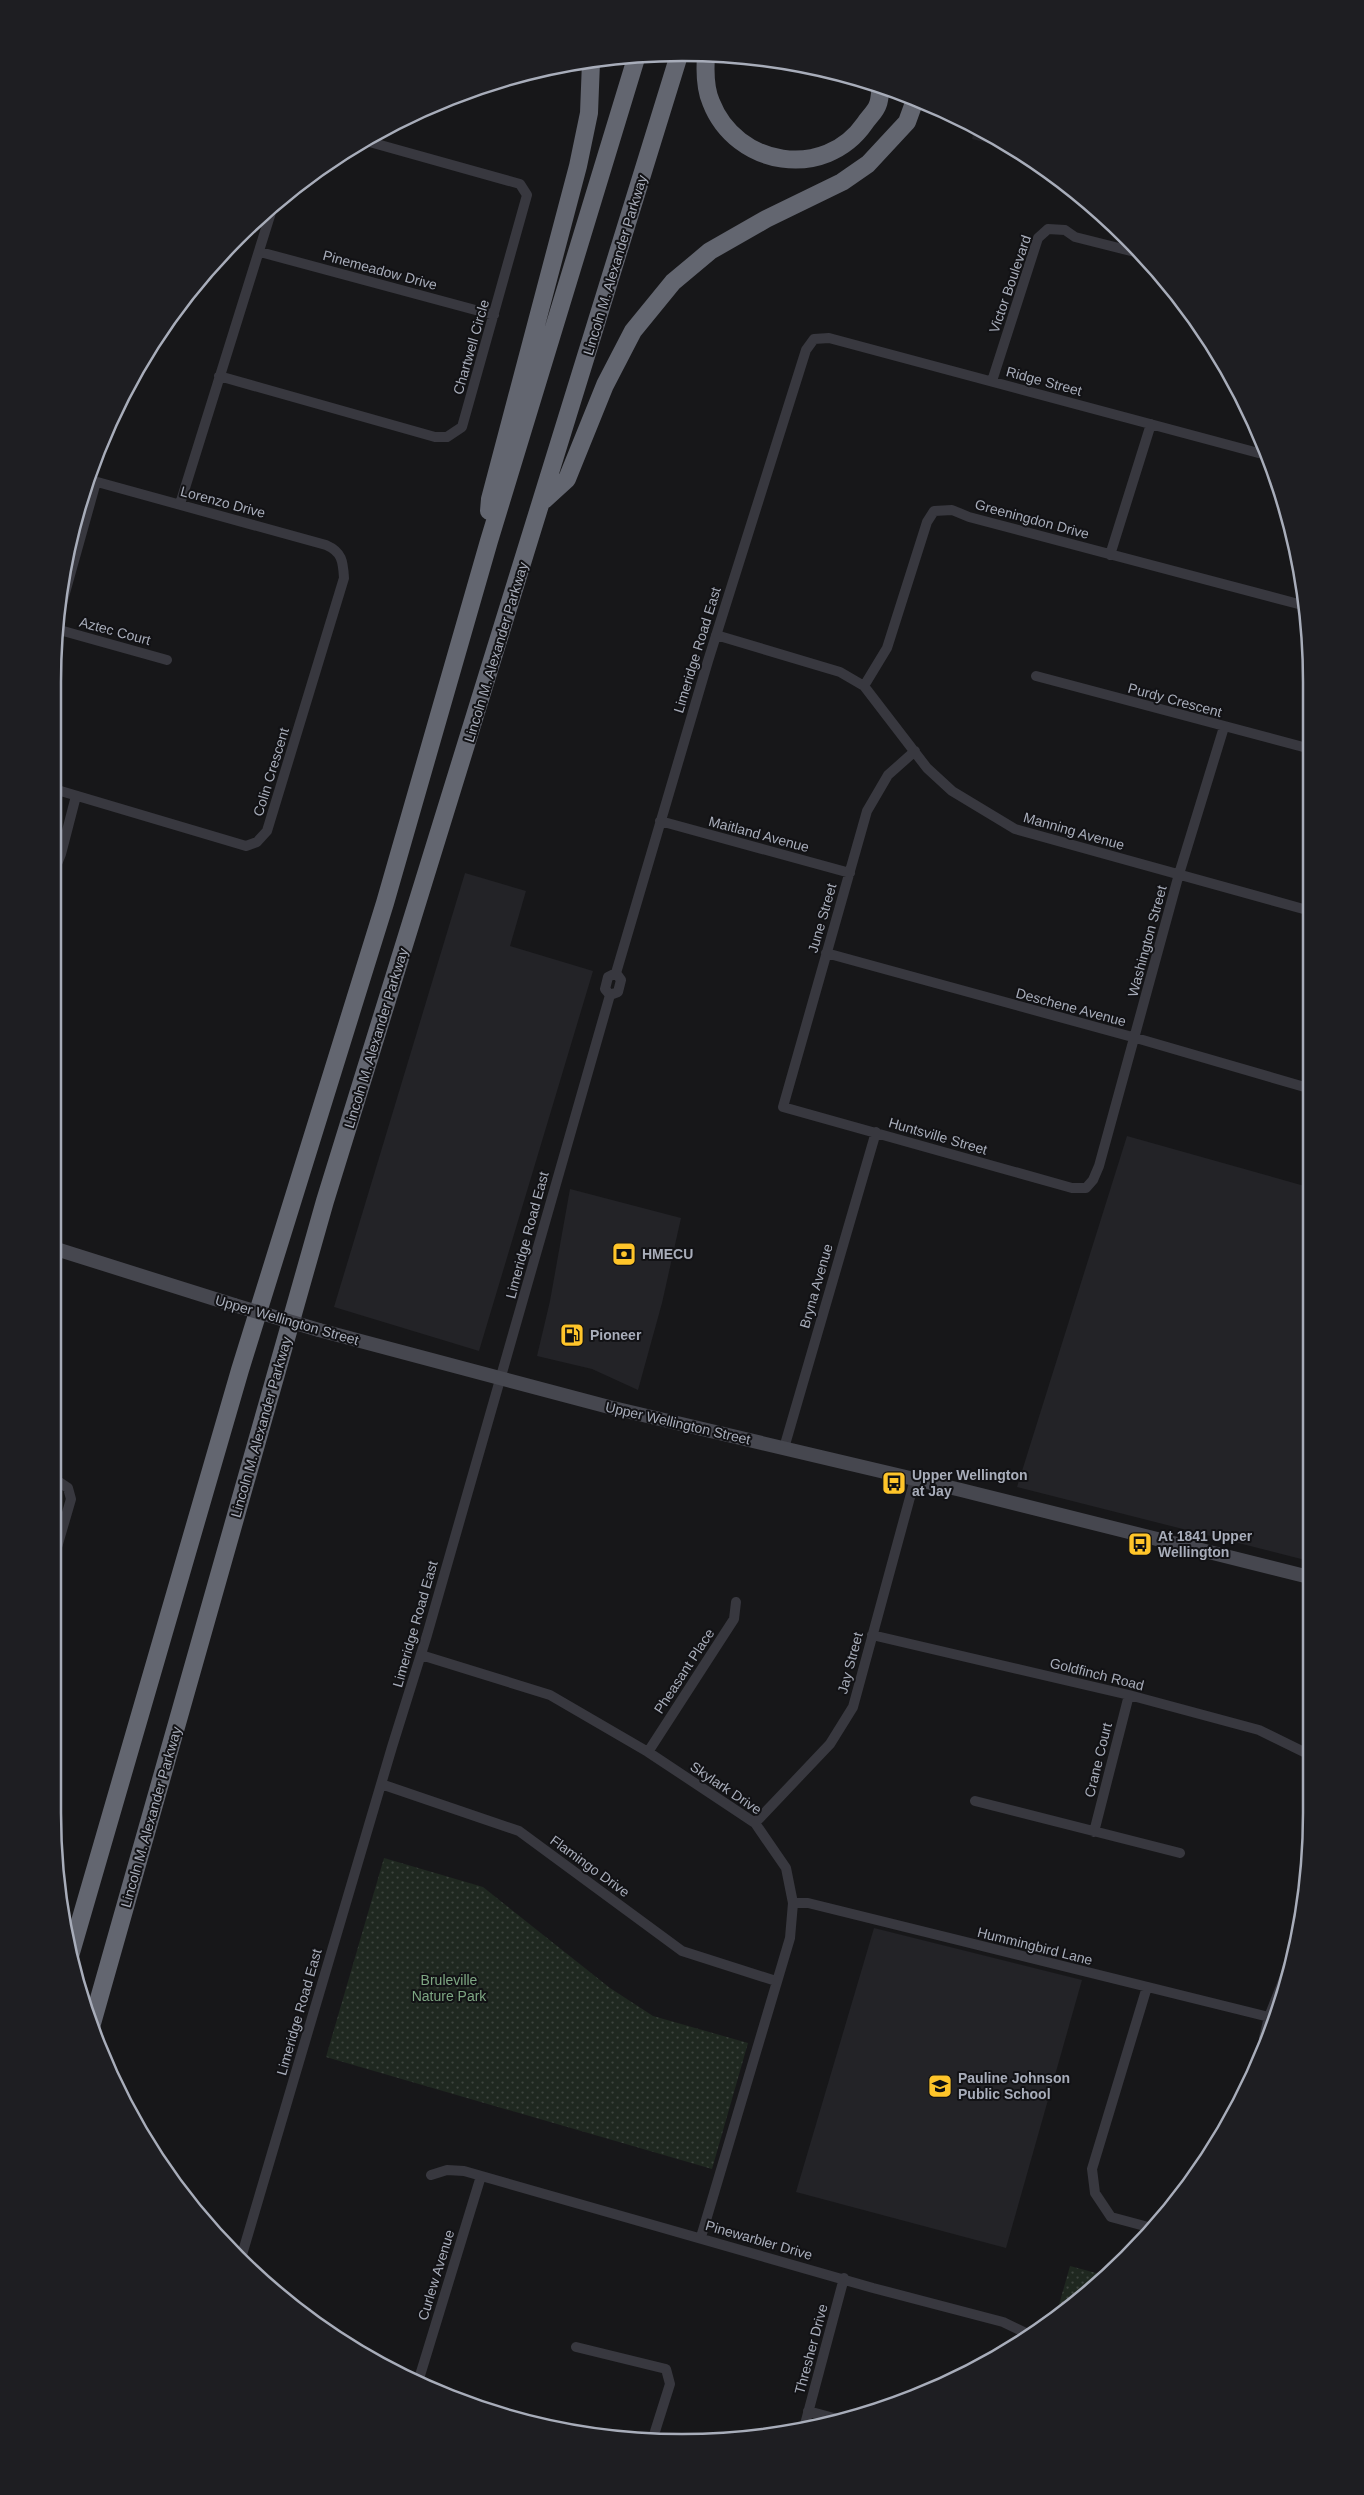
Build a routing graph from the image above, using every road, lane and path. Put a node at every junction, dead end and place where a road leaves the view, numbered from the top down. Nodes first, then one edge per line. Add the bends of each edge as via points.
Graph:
1 (677, 61) edge
2 (706, 62) edge
3 (634, 64) edge
4 (591, 69) edge
5 (880, 93) edge
6 (904, 103) edge
7 (913, 106) edge
8 (891, 140) junction
9 (374, 143) edge
10 (270, 218) edge
11 (1128, 250) edge
12 (260, 252) junction
13 (494, 315) junction
14 (814, 339) joint
15 (220, 376) junction
16 (992, 381) junction
17 (1151, 424) junction
18 (1259, 453) edge
19 (94, 481) edge
20 (543, 500) junction
21 (180, 504) junction
22 (87, 506) edge
23 (489, 541) junction
24 (76, 547) edge
25 (1110, 555) junction
26 (343, 560) joint
27 (1297, 604) edge
28 (64, 631) edge
29 (716, 635) junction
30 (167, 660) dead end
31 (1036, 676) dead end
32 (864, 686) junction
33 (1224, 728) junction
34 (1303, 747) edge
35 (915, 751) junction
36 (61, 791) edge
37 (76, 796) junction
38 (660, 821) junction
39 (61, 854) edge
40 (850, 873) junction
41 (1179, 874) junction
42 (1303, 909) edge
43 (826, 953) junction
44 (1136, 1038) junction
45 (1303, 1087) edge
46 (784, 1107) joint
47 (876, 1132) junction
48 (1086, 1188) joint
49 (61, 1251) edge
50 (501, 1379) junction
51 (784, 1448) junction
52 (915, 1480) junction
53 (61, 1483) edge
54 (61, 1533) edge
55 (1303, 1576) edge
56 (736, 1602) dead end
57 (872, 1635) junction
58 (421, 1655) junction
59 (1129, 1695) junction
60 (648, 1752) junction
61 (1303, 1752) edge
62 (381, 1784) junction
63 (975, 1801) dead end
64 (755, 1823) junction
65 (1094, 1832) junction
66 (1180, 1853) dead end
67 (793, 1903) junction
68 (74, 1941) edge
69 (776, 1981) junction
70 (1147, 1987) junction
71 (95, 2014) edge
72 (1269, 2017) edge
73 (431, 2174) dead end
74 (481, 2176) junction
75 (1145, 2226) edge
76 (701, 2237) junction
77 (242, 2251) edge
78 (844, 2278) junction
79 (1023, 2332) edge
80 (576, 2347) dead end
81 (420, 2376) edge
82 (808, 2411) junction
83 (828, 2416) edge
84 (806, 2421) edge
85 (655, 2433) edge

1 - 20 highway, Lincoln M. Alexander Parkway
2 - 5 highway via 710,101 724,125 744,143 768,157 798,162 830,154 855,138 878,105
3 - 23 highway
4 - 23 highway via 589,114 578,166 490,499
6 - 8 highway
7 - 8 highway via 908,122
8 - 20 highway via 868,164 842,182 710,251 673,282 633,331 605,385 567,479
9 - 13 street, Chartwell Circle via 520,184 527,195
10 - 12 street
11 - 16 street, Victor Boulevard via 1075,237 1065,230 1048,229 1038,238
12 - 13 street, Pinemeadow Drive
12 - 15 street
13 - 15 street, Chartwell Circle via 462,426 447,437 435,437
14 - 16 street, Ridge Street via 829,338
14 - 29 street, Limeridge Road East via 806,350
15 - 21 street
16 - 17 street, Ridge Street
17 - 18 street, Ridge Street
17 - 25 street
19 - 21 street, Lorenzo Drive
20 - 71 highway, Lincoln M. Alexander Parkway via 325,1201
21 - 26 street, Lorenzo Drive via 326,545 335,549
22 - 24 street
23 - 68 highway via 385,903 237,1380
25 - 27 street, Greeningdon Drive
25 - 32 street, Greeningdon Drive via 952,510 934,511 927,522 887,648
26 - 37 street, Colin Crescent via 344,578 267,831 257,842 246,846
28 - 30 street, Aztec Court
29 - 32 street, Manning Avenue via 840,672
29 - 38 street, Limeridge Road East
31 - 33 street, Purdy Crescent
32 - 35 street, Manning Avenue
33 - 34 street, Purdy Crescent
33 - 41 street, Washington Street
35 - 40 street, June Street via 888,776 872,801 862,825
35 - 41 street, Manning Avenue via 927,768 952,791 1015,829
36 - 37 street, Colin Crescent
37 - 39 street
38 - 40 street, Maitland Avenue
38 - 50 street, Limeridge Road East via 616,973 621,980 618,992 610,995
40 - 43 street, June Street
41 - 42 street, Manning Avenue
41 - 44 street, Washington Street
43 - 44 street, Deschene Avenue
43 - 46 street, June Street
44 - 45 street, Deschene Avenue
44 - 48 street, Washington Street via 1099,1166
46 - 47 street, Huntsville Street
47 - 48 street, Huntsville Street via 1072,1188
47 - 51 street, Bryna Avenue
49 - 50 main road, Upper Wellington Street, bridge via 319,1330
50 - 51 main road, Upper Wellington Street
50 - 58 street, Limeridge Road East
51 - 52 main road, Upper Wellington Street
52 - 55 main road, Upper Wellington Street
52 - 57 street, Jay Street
53 - 54 street via 68,1488 71,1499
56 - 60 street, Pheasant Place via 734,1619
57 - 59 street, Goldfinch Road
57 - 64 street, Jay Street via 853,1707 830,1744
58 - 60 street, Skylark Drive via 550,1695
58 - 62 street, Limeridge Road East
59 - 61 street, Goldfinch Road via 1259,1730
59 - 65 street, Crane Court
60 - 64 street, Skylark Drive
62 - 69 street, Flamingo Drive via 519,1831 682,1951
62 - 77 street, Limeridge Road East
63 - 65 street
64 - 67 street, Skylark Drive via 786,1868
65 - 66 street
67 - 69 street, Skylark Drive via 790,1938
67 - 70 street, Hummingbird Lane via 808,1903
69 - 76 street, Skylark Drive
70 - 72 street, Hummingbird Lane
70 - 75 street via 1092,2169 1095,2193 1111,2217
73 - 74 street, Pinewarbler Drive via 447,2170
74 - 76 street, Pinewarbler Drive
74 - 81 street, Curlew Avenue
76 - 78 street, Pinewarbler Drive
78 - 79 street, Pinewarbler Drive via 1003,2322
78 - 82 street, Thresher Drive
80 - 85 street via 666,2369 670,2384
82 - 83 street
82 - 84 street, Thresher Drive

